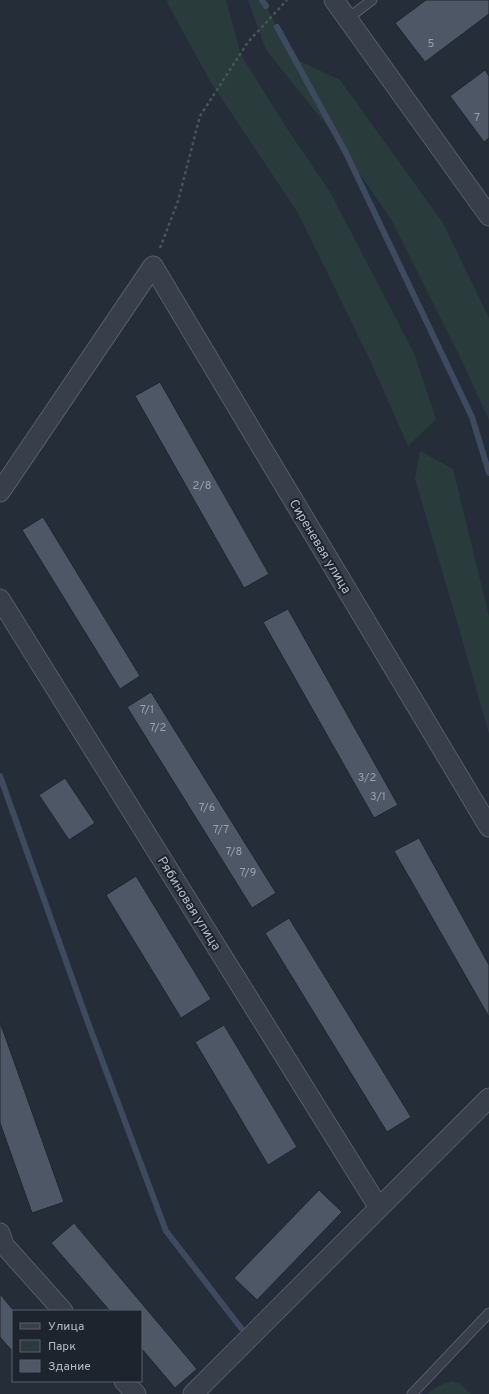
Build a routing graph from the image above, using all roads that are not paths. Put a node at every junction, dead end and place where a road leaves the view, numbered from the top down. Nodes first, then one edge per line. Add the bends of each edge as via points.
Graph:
1 (334, 0) edge
2 (372, 0) edge
3 (347, 19) junction
4 (489, 216) edge
5 (0, 492) edge
6 (0, 599) edge
7 (489, 827) edge
8 (489, 1098) edge
9 (379, 1208) junction
10 (0, 1233) edge
11 (61, 1310) edge
12 (489, 1313) edge
13 (125, 1382) edge
14 (136, 1394) edge
15 (193, 1394) edge
16 (412, 1394) edge

1 - 3 street
2 - 3 lane
3 - 4 street
5 - 7 street, Сиреневая улица via 153,266
6 - 9 street, Рябиновая улица
8 - 9 street
9 - 15 street
10 - 11 street via 4,1245
12 - 16 lane
13 - 14 street

